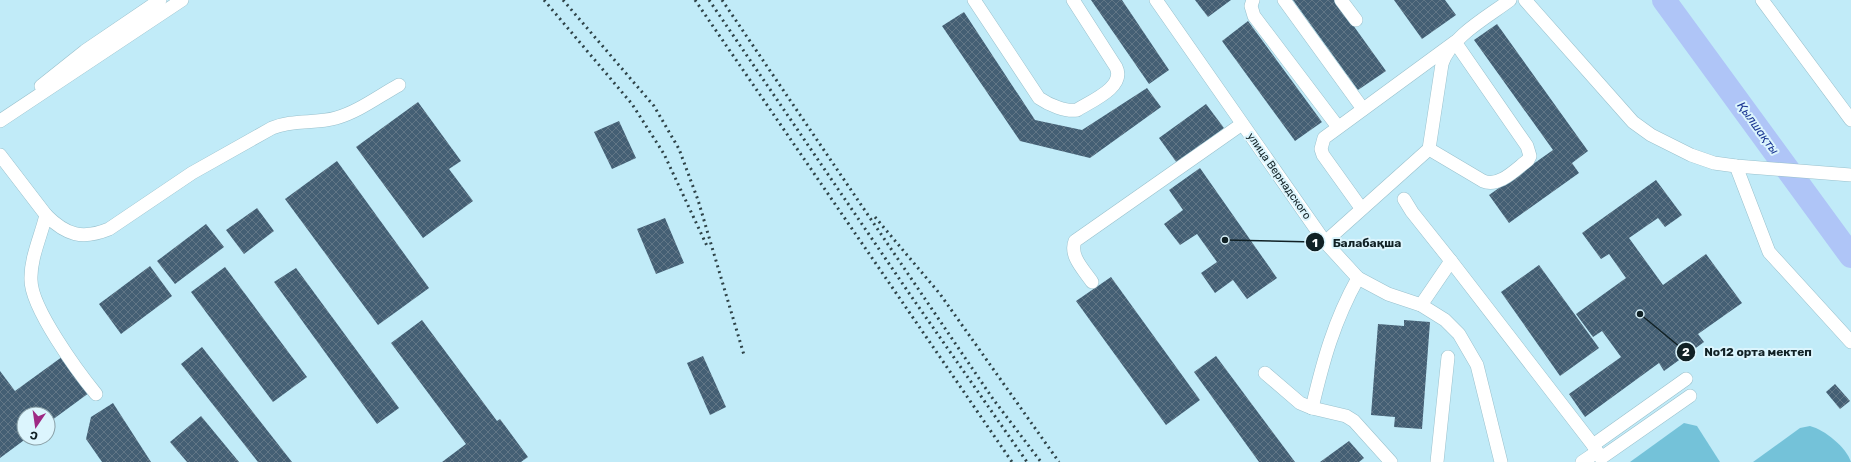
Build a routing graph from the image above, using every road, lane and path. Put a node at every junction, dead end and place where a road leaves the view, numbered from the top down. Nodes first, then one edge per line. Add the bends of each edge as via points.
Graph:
1 (160, 0) edge
2 (182, 0) edge
3 (974, 0) edge
4 (1073, 0) edge
5 (1156, 0) edge
6 (1254, 0) edge
7 (1284, 0) edge
8 (1341, 0) edge
9 (1510, 0) edge
10 (1525, 0) edge
11 (1762, 0) edge
12 (1356, 20) dead end
13 (1455, 42) junction
14 (399, 84) dead end
15 (1364, 109) junction
16 (0, 120) edge
17 (1851, 120) edge
18 (1242, 124) junction
19 (1338, 127) junction
20 (1429, 150) junction
21 (0, 155) edge
22 (1736, 166) junction
23 (1851, 175) edge
24 (1404, 199) dead end
25 (1361, 208) junction
26 (46, 215) junction
27 (1325, 242) junction
28 (1451, 261) junction
29 (1358, 278) junction
30 (1092, 282) dead end
31 (1421, 305) junction
32 (1851, 342) edge
33 (1448, 357) dead end
34 (1265, 373) dead end
35 (1686, 379) dead end
36 (96, 394) dead end
37 (1690, 396) dead end
38 (1312, 408) junction
39 (1595, 448) junction
40 (1391, 462) edge
41 (1437, 462) edge
42 (1502, 462) edge
43 (1582, 462) edge

1 - 16 street via 85,51
2 - 16 street
3 - 4 street via 1039,98 1046,103 1072,111 1114,86 1118,76 1116,67
5 - 18 street, улица Вернадского
6 - 19 street via 1251,6 1254,16
7 - 15 street
8 - 12 street
9 - 13 street
10 - 22 street via 1633,122 1650,135 1691,155
11 - 17 street
13 - 15 street
13 - 20 street via 1446,53 1442,64
13 - 20 street via 1529,149 1530,156 1499,181 1491,184
14 - 26 street via 346,115 325,120 281,124 272,128 192,173 109,229 99,233 79,235 68,232
15 - 19 street
18 - 27 street, улица Вернадского
18 - 30 street via 1075,241 1074,254
19 - 25 street via 1324,138 1321,149
20 - 25 street
21 - 26 street
22 - 23 street
22 - 32 street via 1769,252
24 - 28 street
25 - 27 street
26 - 36 street via 31,270 32,294 54,334
27 - 29 street, улица Вернадского
28 - 31 street
28 - 39 street
29 - 31 street, улица Вернадского via 1388,294
29 - 38 street via 1336,322 1322,361
31 - 42 street, улица Вернадского via 1445,320 1460,334 1477,365
33 - 41 street
34 - 38 street via 1300,403
35 - 39 street
37 - 39 street via 1601,458
38 - 40 street via 1335,412 1354,421
39 - 43 street

